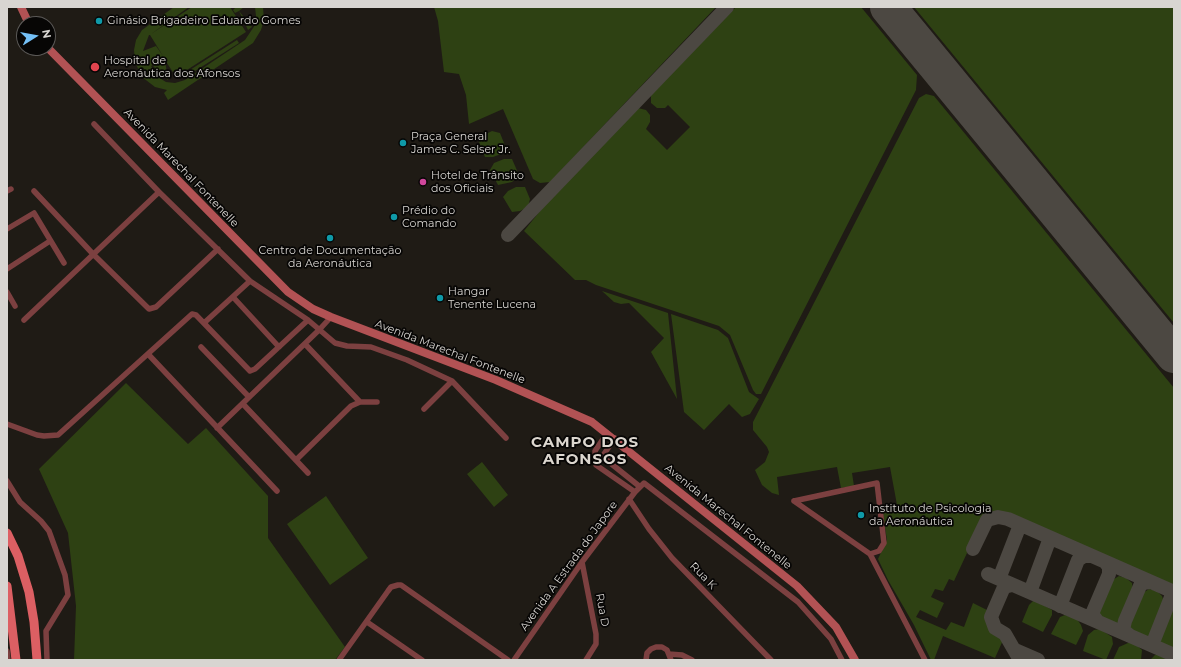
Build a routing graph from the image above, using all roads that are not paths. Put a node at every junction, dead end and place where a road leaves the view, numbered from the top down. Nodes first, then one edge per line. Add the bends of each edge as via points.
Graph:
1 (56, 56) edge
2 (94, 124) dead end
3 (34, 191) dead end
4 (159, 192) junction
5 (7, 229) edge
6 (50, 241) junction
7 (218, 249) junction
8 (93, 254) junction
9 (64, 262) dead end
10 (7, 269) edge
11 (250, 281) junction
12 (7, 292) edge
13 (233, 297) junction
14 (15, 306) dead end
15 (330, 317) junction
16 (24, 320) dead end
17 (308, 320) junction
18 (204, 323) junction
19 (320, 330) junction
20 (305, 344) junction
21 (201, 347) dead end
22 (279, 348) junction
23 (148, 354) junction
24 (452, 381) junction
25 (249, 397) junction
26 (360, 402) junction
27 (377, 402) dead end
28 (243, 404) junction
29 (424, 409) dead end
30 (7, 424) edge
31 (217, 428) junction
32 (607, 433) junction
33 (506, 438) dead end
34 (615, 438) junction
35 (604, 458) junction
36 (296, 460) junction
37 (595, 461) junction
38 (308, 473) dead end
39 (625, 475) junction
40 (7, 481) edge
41 (620, 482) junction
42 (640, 485) junction
43 (277, 491) dead end
44 (634, 492) junction
45 (629, 499) junction
46 (7, 533) edge
47 (870, 554) junction
48 (582, 562) junction
49 (7, 587) edge
50 (367, 622) junction
51 (7, 651) edge
52 (670, 657) edge
53 (8, 660) edge
54 (16, 660) edge
55 (37, 660) edge
56 (47, 660) edge
57 (339, 660) edge
58 (422, 660) edge
59 (508, 660) edge
60 (514, 660) edge
61 (586, 660) edge
62 (646, 660) edge
63 (692, 660) edge
64 (771, 660) edge
65 (842, 660) edge
66 (855, 660) edge
67 (925, 660) edge

1 - 15 main road, Avenida Marechal Fontenelle via 288,292
2 - 4 street
3 - 8 street
4 - 7 street
4 - 8 street
5 - 6 street via 34,213
6 - 9 street
6 - 10 street
7 - 8 street via 156,307 149,309
7 - 11 street
8 - 16 street
11 - 13 street
11 - 17 street
12 - 14 street
13 - 18 street
13 - 22 street
15 - 19 street
15 - 32 main road, Avenida Marechal Fontenelle via 496,380 582,416
17 - 19 street
17 - 22 street
18 - 22 street via 250,371
18 - 23 street via 196,315 190,315
19 - 20 street
19 - 24 street via 335,343 371,347
20 - 25 street
20 - 26 street
21 - 25 street
23 - 30 street via 58,435 37,435
23 - 31 street
24 - 29 street
24 - 33 street
25 - 28 street
26 - 27 street
26 - 36 street via 351,406
28 - 31 street
28 - 36 street
31 - 43 street
32 - 34 main road, Avenida Marechal Fontenelle
32 - 37 street via 595,451
34 - 35 street
34 - 66 main road, Avenida Marechal Fontenelle via 812,600 836,627
35 - 37 street
35 - 39 street
36 - 38 street
37 - 41 street via 600,469
39 - 41 street
39 - 42 street
40 - 56 street via 20,502 49,531 65,575 68,595 46,631
41 - 44 street
42 - 44 street, Avenida A Estrada do Japore
42 - 65 street via 647,484 798,602 831,639
44 - 45 street, Avenida A Estrada do Japore
45 - 48 street, Avenida A Estrada do Japore
45 - 64 street, Rua K via 672,558
46 - 55 main road via 18,556 29,592
47 - 47 street via 832,527 794,501 877,483 884,543 879,551
47 - 67 street
48 - 60 street, Avenida A Estrada do Japore
48 - 61 street, Rua D via 596,634 596,644
49 - 54 main road
50 - 57 street
50 - 58 street
50 - 59 street via 392,587 402,585
51 - 53 street
52 - 62 street via 662,647 656,647 647,654
52 - 63 street via 682,655

